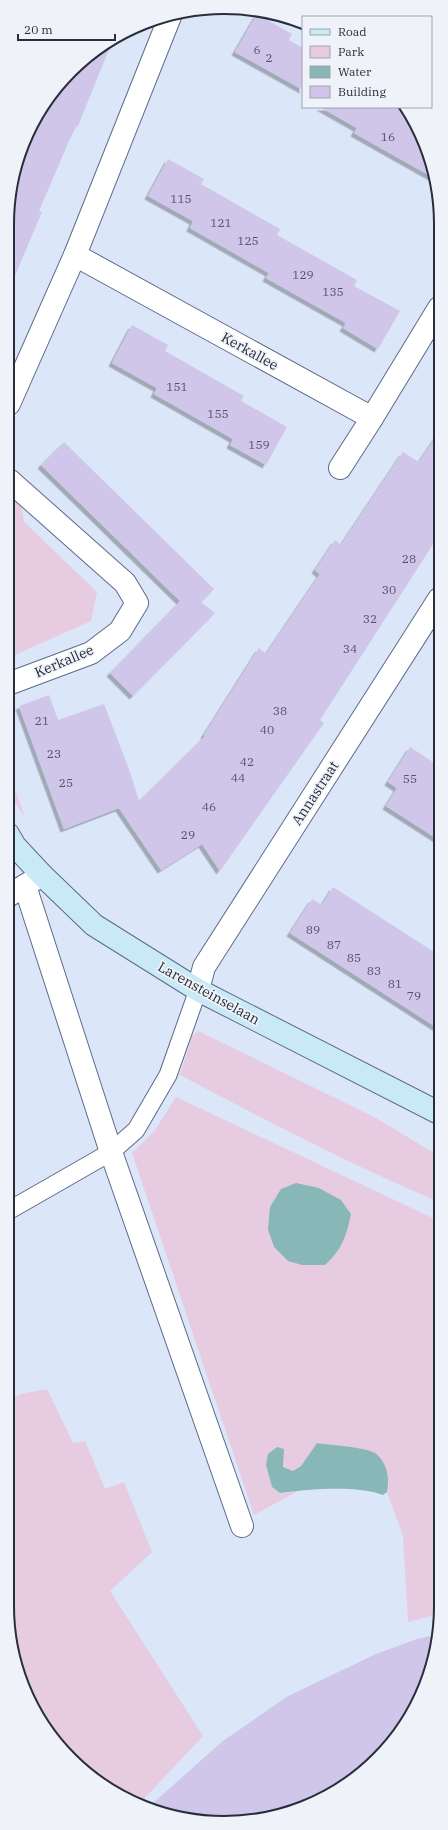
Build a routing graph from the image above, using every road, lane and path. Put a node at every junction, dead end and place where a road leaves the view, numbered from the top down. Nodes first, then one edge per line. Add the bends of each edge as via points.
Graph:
1 (168, 22) edge
2 (75, 255) junction
3 (434, 316) edge
4 (14, 393) edge
5 (372, 418) junction
6 (340, 468) dead end
7 (14, 485) edge
8 (434, 607) edge
9 (14, 682) edge
10 (14, 844) edge
11 (25, 886) edge
12 (198, 990) junction
13 (434, 1110) edge
14 (111, 1152) junction
15 (14, 1208) edge
16 (242, 1526) dead end

1 - 2 street
2 - 4 street
2 - 5 street, Kerkallee
3 - 5 street
5 - 6 street
7 - 9 street, Kerkallee via 125,583 137,603 120,631 91,653
8 - 12 street, Annastraat via 204,967
10 - 11 main road, Larensteinselaan
11 - 12 main road, Larensteinselaan via 94,925
11 - 14 street
12 - 13 main road, Larensteinselaan
12 - 14 lane via 168,1075 136,1130
14 - 15 lane
14 - 16 street

